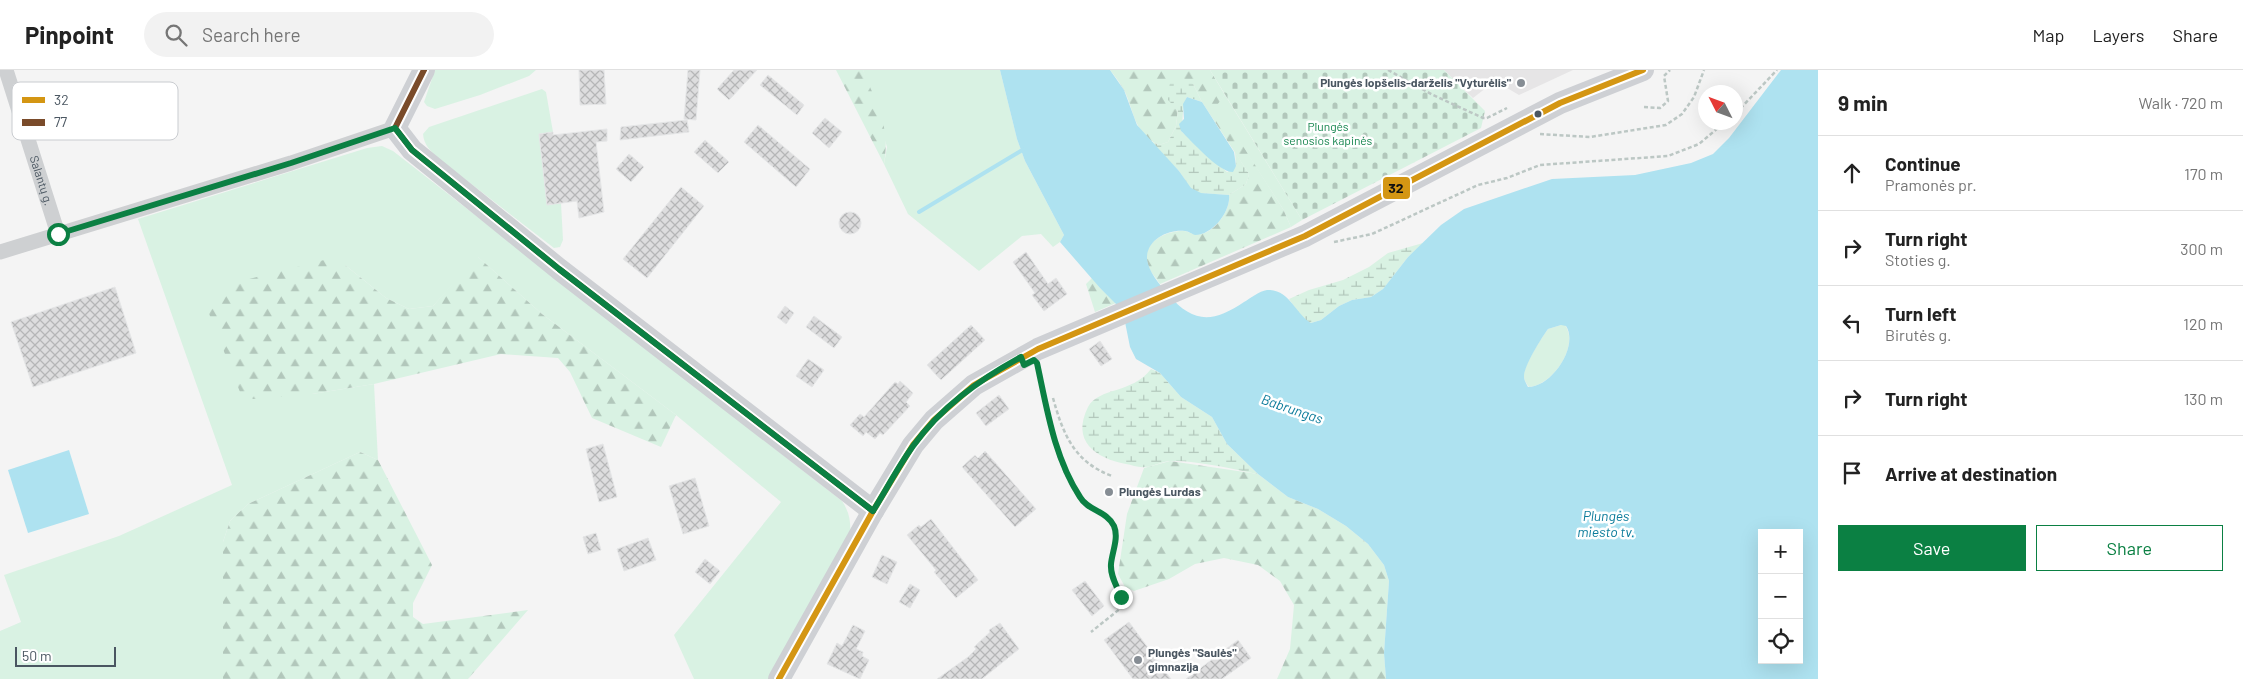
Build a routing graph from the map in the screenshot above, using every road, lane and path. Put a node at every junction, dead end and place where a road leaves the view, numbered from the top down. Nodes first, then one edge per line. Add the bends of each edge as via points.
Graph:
1 (6, 70) edge
2 (424, 70) edge
3 (1388, 70) edge
4 (1644, 70) edge
5 (1670, 70) edge
6 (1704, 70) edge
7 (1777, 70) edge
8 (12, 89) edge
9 (1743, 106) edge
10 (1644, 107) dead end
11 (1514, 115) junction
12 (395, 128) junction
13 (1716, 130) edge
14 (28, 140) edge
15 (58, 234) junction
16 (1329, 242) dead end
17 (0, 252) edge
18 (1021, 357) junction
19 (1053, 398) dead end
20 (1112, 476) dead end
21 (873, 511) junction
22 (1091, 632) dead end
23 (779, 679) edge

1 - 8 street, Salantų g.
2 - 12 main road
3 - 11 path via 1484,118
4 - 11 main road via 1560,103
5 - 10 path via 1664,76 1668,101 1660,108
6 - 11 path via 1694,96 1682,114 1666,125 1590,137 1530,134
7 - 9 path
11 - 18 main road via 1305,236
12 - 15 street
12 - 21 main road via 412,150 559,269
13 - 16 path via 1699,144 1668,156 1540,165 1478,185 1372,234
14 - 15 street, Salantų g.
15 - 17 street
18 - 21 main road via 974,384 934,420 913,445
18 - 22 path via 1024,365 1034,360 1037,363 1051,431 1061,461 1081,500 1106,515 1114,526 1112,574 1126,604
19 - 20 path via 1068,440 1089,465
21 - 23 main road

